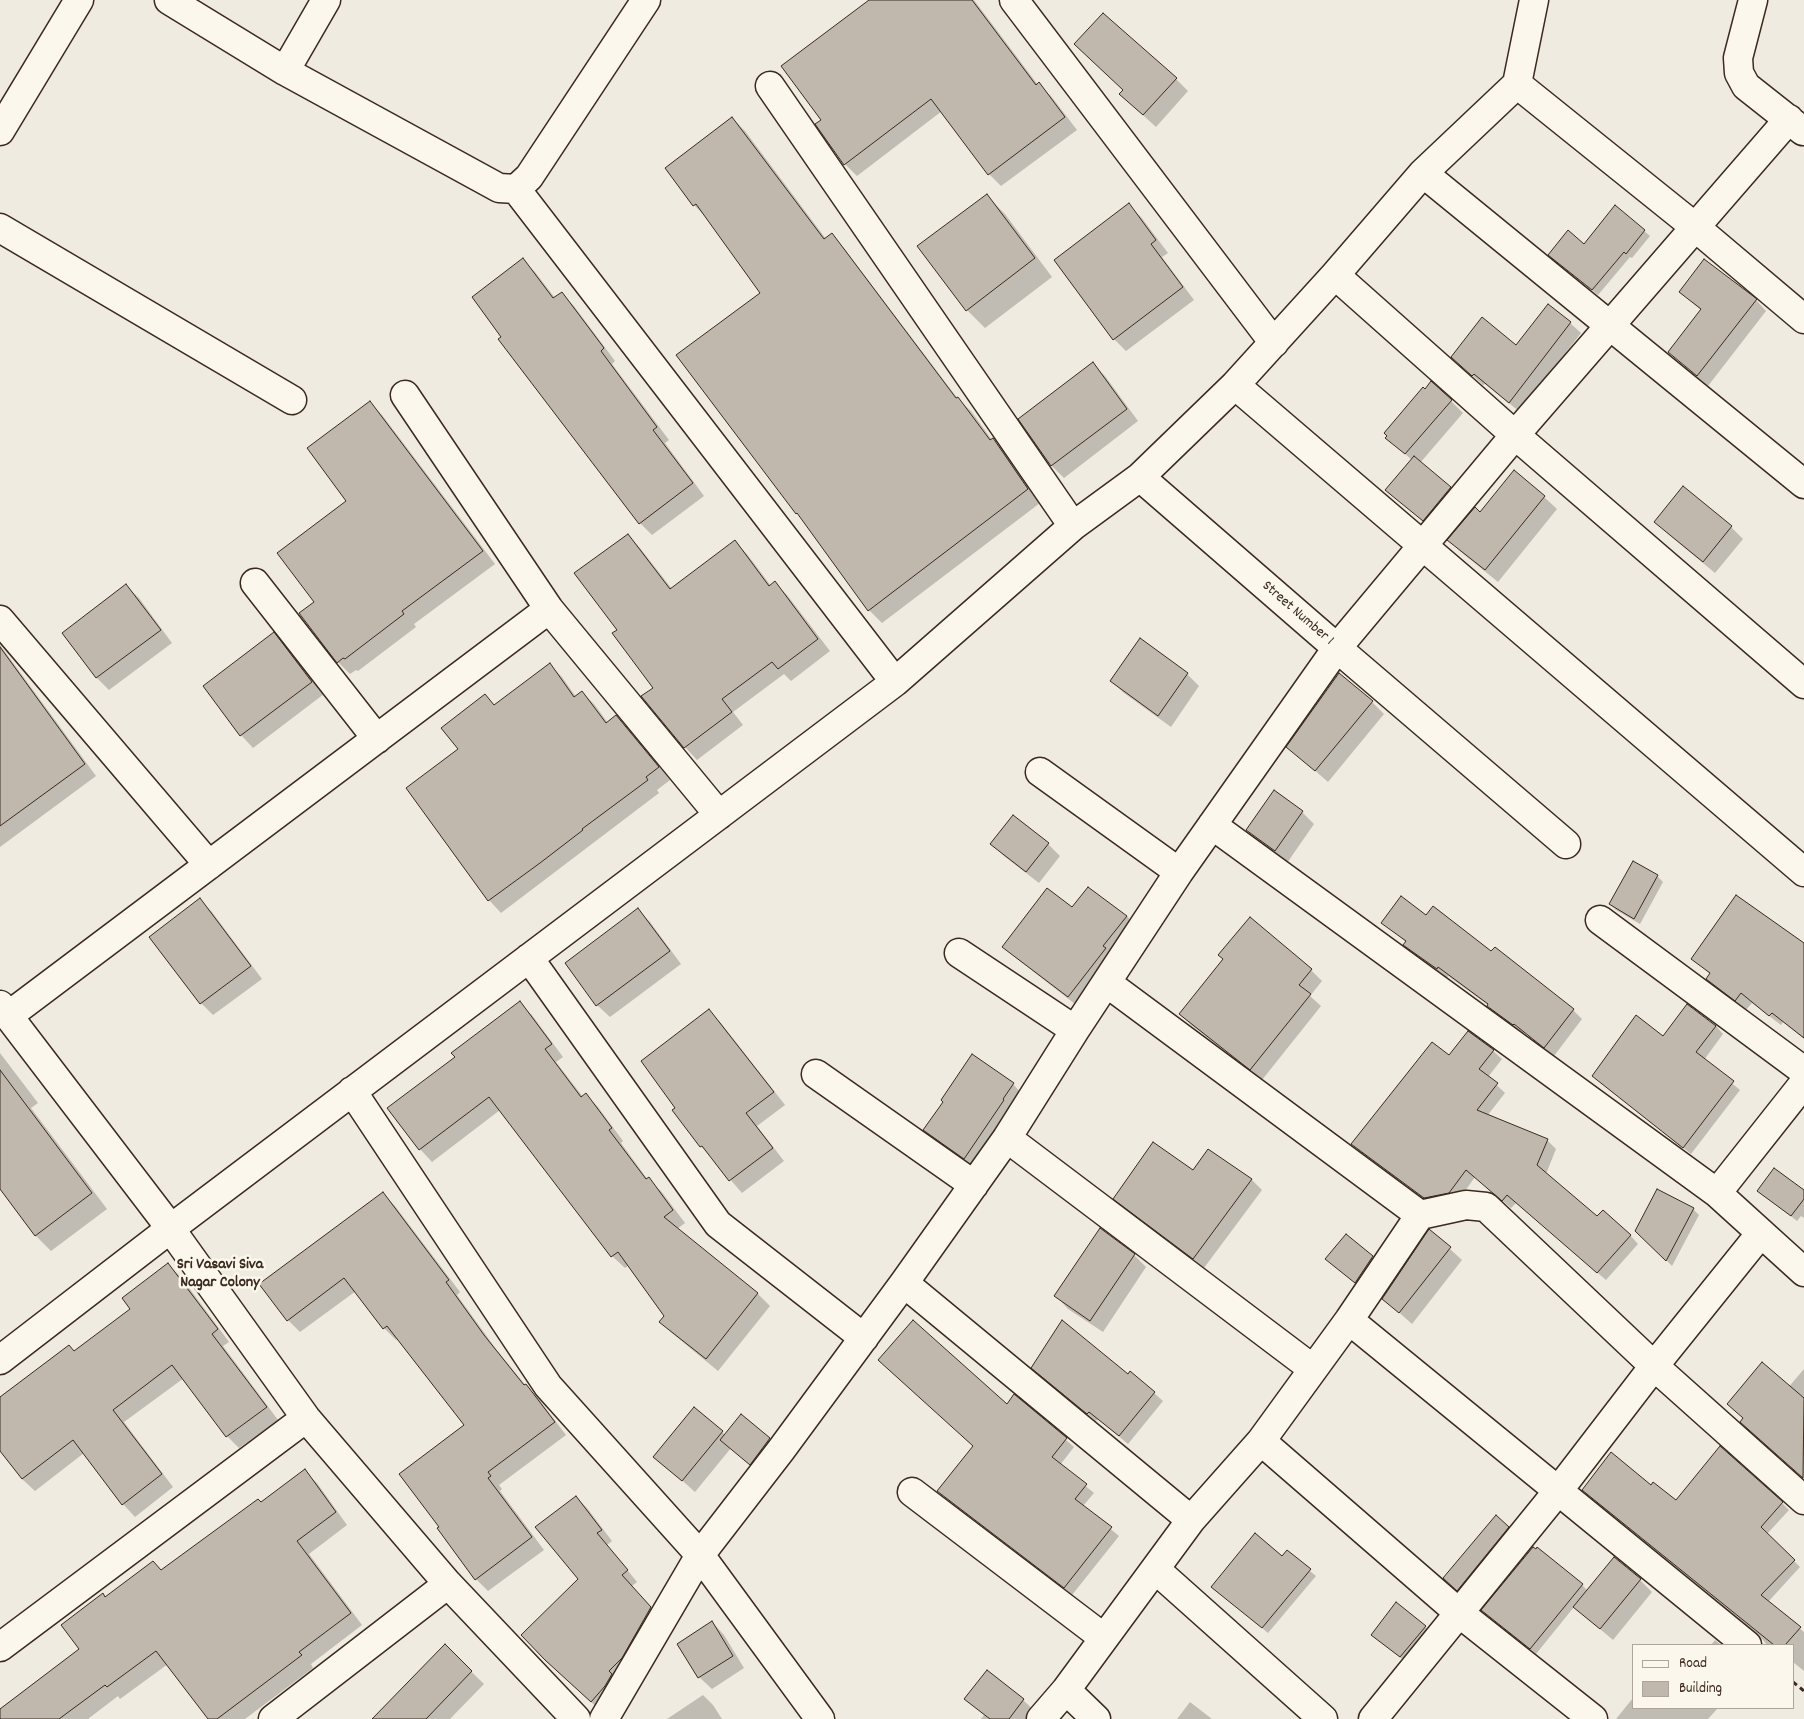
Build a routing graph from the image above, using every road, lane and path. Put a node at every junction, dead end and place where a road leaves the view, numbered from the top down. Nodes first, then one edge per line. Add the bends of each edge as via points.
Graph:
1 (79, 0) edge
2 (169, 0) edge
3 (326, 0) edge
4 (646, 0) edge
5 (1014, 0) edge
6 (1534, 0) edge
7 (1753, 0) edge
8 (285, 71) junction
9 (1517, 84) junction
10 (770, 86) dead end
11 (1797, 126) edge
12 (0, 131) edge
13 (1423, 173) junction
14 (516, 189) junction
15 (1695, 227) junction
16 (0, 228) edge
17 (1335, 275) junction
18 (1804, 319) edge
19 (1608, 326) junction
20 (1274, 343) junction
21 (1235, 385) junction
22 (405, 395) dead end
23 (292, 400) dead end
24 (1515, 435) junction
25 (1140, 477) junction
26 (1804, 484) edge
27 (1073, 526) junction
28 (1423, 544) junction
29 (255, 583) dead end
30 (549, 609) junction
31 (0, 620) edge
32 (1337, 648) junction
33 (895, 682) junction
34 (1804, 684) edge
35 (377, 738) junction
36 (1040, 772) dead end
37 (719, 815) junction
38 (1212, 825) junction
39 (1566, 844) dead end
40 (209, 866) junction
41 (1179, 872) junction
42 (1804, 872) edge
43 (1600, 920) dead end
44 (959, 953) dead end
45 (529, 958) junction
46 (1107, 983) junction
47 (4, 1011) edge
48 (1075, 1030) junction
49 (1804, 1071) edge
50 (816, 1074) dead end
51 (1804, 1083) edge
52 (352, 1092) junction
53 (1007, 1138) junction
54 (974, 1184) junction
55 (1717, 1193) junction
56 (1420, 1215) junction
57 (170, 1229) junction
58 (1762, 1233) junction
59 (1804, 1272) edge
60 (904, 1283) junction
61 (1349, 1320) junction
62 (864, 1338) junction
63 (0, 1360) edge
64 (1654, 1366) junction
65 (1313, 1369) junction
66 (306, 1418) junction
67 (1261, 1440) junction
68 (1558, 1491) junction
69 (912, 1492) dead end
70 (1804, 1500) edge
71 (1191, 1520) junction
72 (700, 1555) junction
73 (1155, 1569) junction
74 (448, 1584) junction
75 (1458, 1612) junction
76 (1104, 1638) junction
77 (1746, 1644) edge
78 (0, 1647) edge
79 (1794, 1683) edge
80 (1066, 1690) junction
81 (1804, 1691) edge
82 (614, 1714) edge
83 (273, 1719) edge
84 (576, 1719) edge
85 (820, 1719) edge
86 (1041, 1719) edge
87 (1096, 1719) edge
88 (1323, 1719) edge
89 (1373, 1719) edge
90 (1593, 1719) edge

1 - 12 street
2 - 8 street
3 - 8 street
4 - 14 street via 529,177
5 - 20 street
6 - 9 street
7 - 11 street via 1738,58 1739,74 1746,86
8 - 14 street via 499,188
9 - 13 street
9 - 15 street
10 - 27 street
11 - 15 street
13 - 17 street
13 - 19 street
14 - 33 street
15 - 18 street
15 - 19 street
16 - 23 street
17 - 20 street
17 - 24 street
19 - 24 street
19 - 26 street
20 - 21 street
21 - 25 street
21 - 28 street
22 - 30 street
24 - 28 street
24 - 34 street
25 - 27 street
25 - 32 street, Street Number 1
27 - 33 street
28 - 32 street
28 - 42 street
29 - 35 street
30 - 35 street
30 - 37 street
31 - 40 street
32 - 38 street, Street Number 1
32 - 39 street
33 - 37 street
35 - 40 street
36 - 41 street
37 - 45 street
38 - 41 street, Street Number 1
38 - 55 street
40 - 47 street
41 - 46 street, Street Number 1
43 - 49 street
44 - 48 street
45 - 52 street
45 - 62 street via 718,1224
46 - 48 street, Street Number 1
46 - 56 street
47 - 57 street
48 - 53 street, Street Number 1
50 - 54 street
51 - 55 street
52 - 57 street
52 - 72 street via 548,1386
53 - 54 street, Street Number 1
53 - 65 street
54 - 60 street, Street Number 1
55 - 58 street
56 - 61 street
56 - 64 street via 1466,1205 1486,1208
57 - 63 street
57 - 66 street
58 - 59 street
58 - 64 street
60 - 62 street, Street Number 1
60 - 71 street
61 - 65 street
61 - 68 street
62 - 72 street, Street Number 1
64 - 68 street
64 - 70 street
65 - 67 street
66 - 74 street
66 - 78 street
67 - 71 street
67 - 75 street
68 - 75 street
68 - 77 street
69 - 76 street
71 - 73 street
72 - 82 street, Street Number 1
72 - 85 street
73 - 76 street
73 - 88 street
74 - 83 street
74 - 84 street
75 - 89 street
75 - 90 street
76 - 80 street
79 - 81 path
80 - 86 street
80 - 87 street

